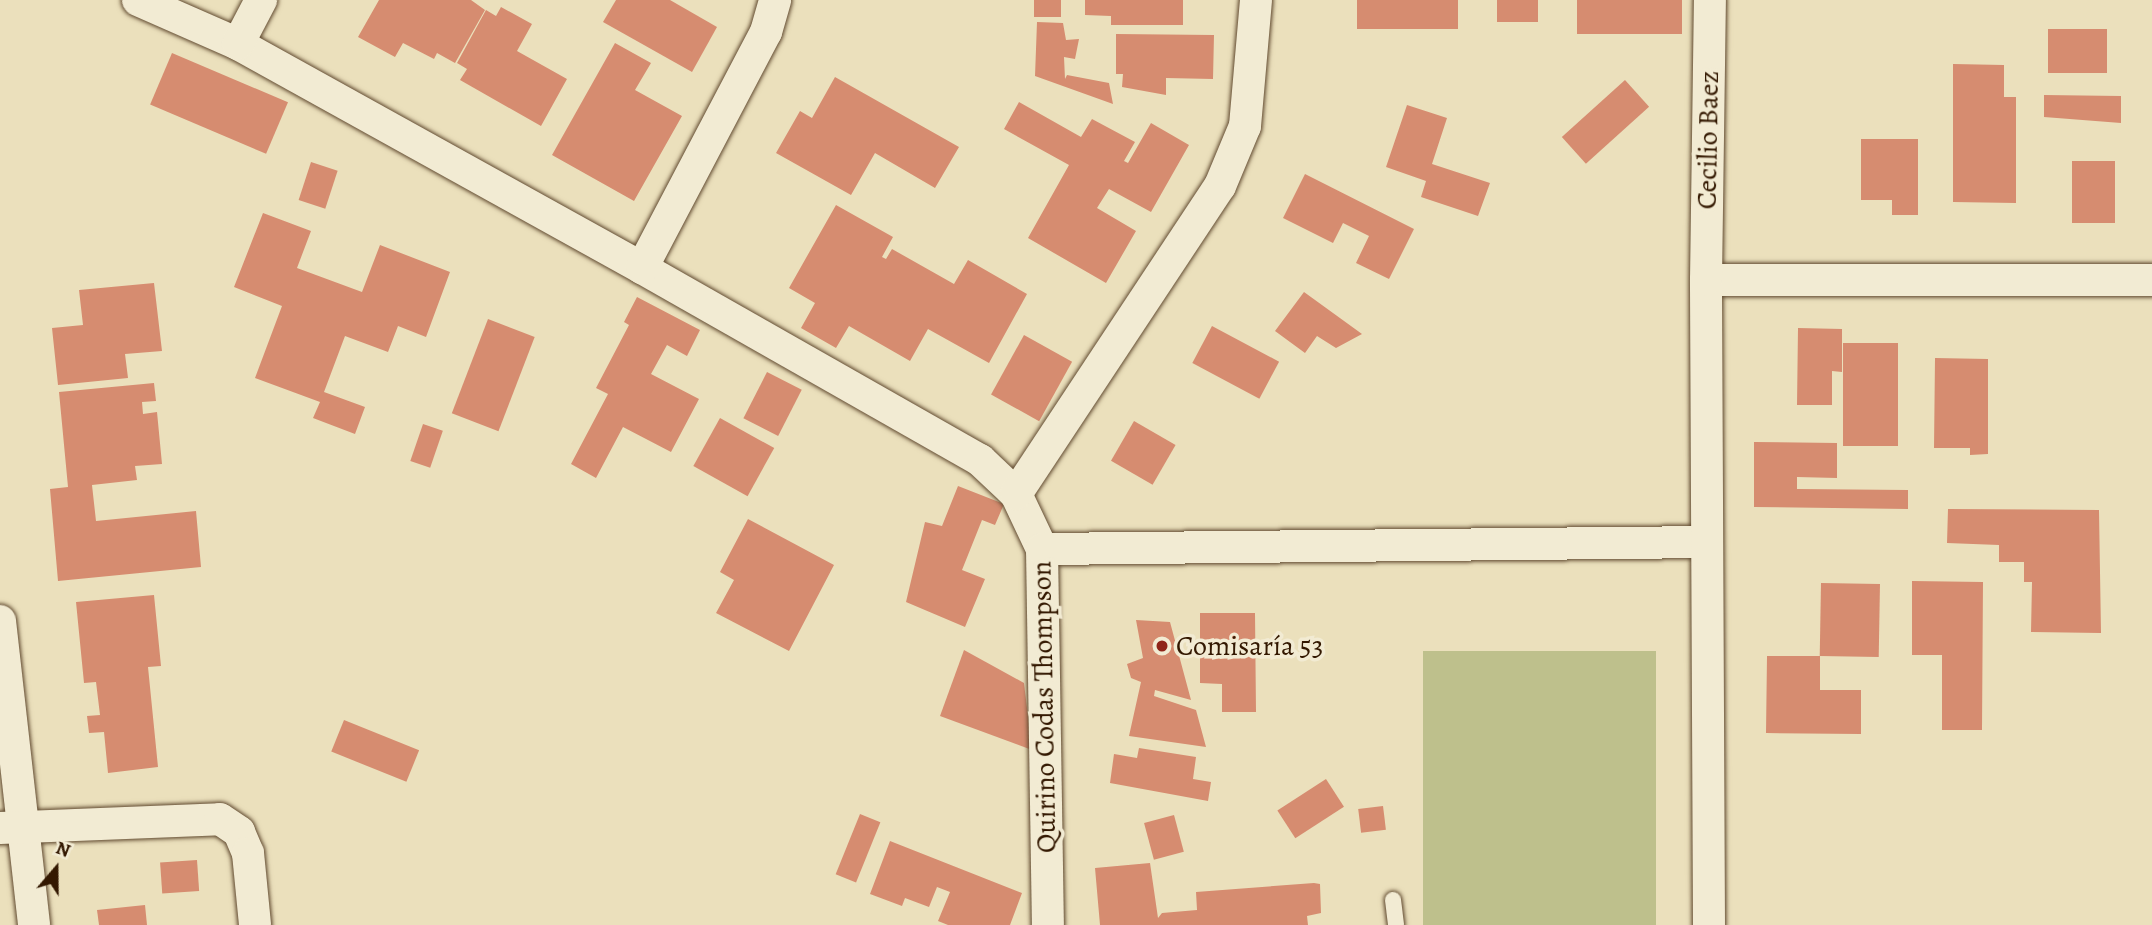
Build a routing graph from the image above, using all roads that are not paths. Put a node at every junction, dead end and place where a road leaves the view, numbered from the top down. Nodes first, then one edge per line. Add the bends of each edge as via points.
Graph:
1 (138, 0) edge
2 (261, 0) edge
3 (775, 0) edge
4 (1256, 0) edge
5 (1710, 0) edge
6 (238, 44) junction
7 (642, 268) junction
8 (1706, 280) junction
9 (2152, 280) edge
10 (1016, 494) junction
11 (1706, 542) junction
12 (1042, 549) junction
13 (0, 621) edge
14 (12, 827) edge
15 (1393, 900) dead end
16 (34, 925) edge
17 (256, 925) edge
18 (1048, 925) edge
19 (1396, 925) edge
20 (1709, 925) edge

1 - 6 street
2 - 6 street
3 - 7 street via 766,32
4 - 10 street via 1245,126 1220,186
5 - 8 street, Cecilio Baez
6 - 7 street
7 - 10 street via 980,460
8 - 9 street
8 - 11 street, Cecilio Baez
10 - 12 street, Quirino Codas Thompson
11 - 12 street
11 - 20 street, Cecilio Baez
12 - 18 street, Quirino Codas Thompson
13 - 14 street
14 - 16 street
14 - 17 street via 220,819 239,832 248,853
15 - 19 lane

